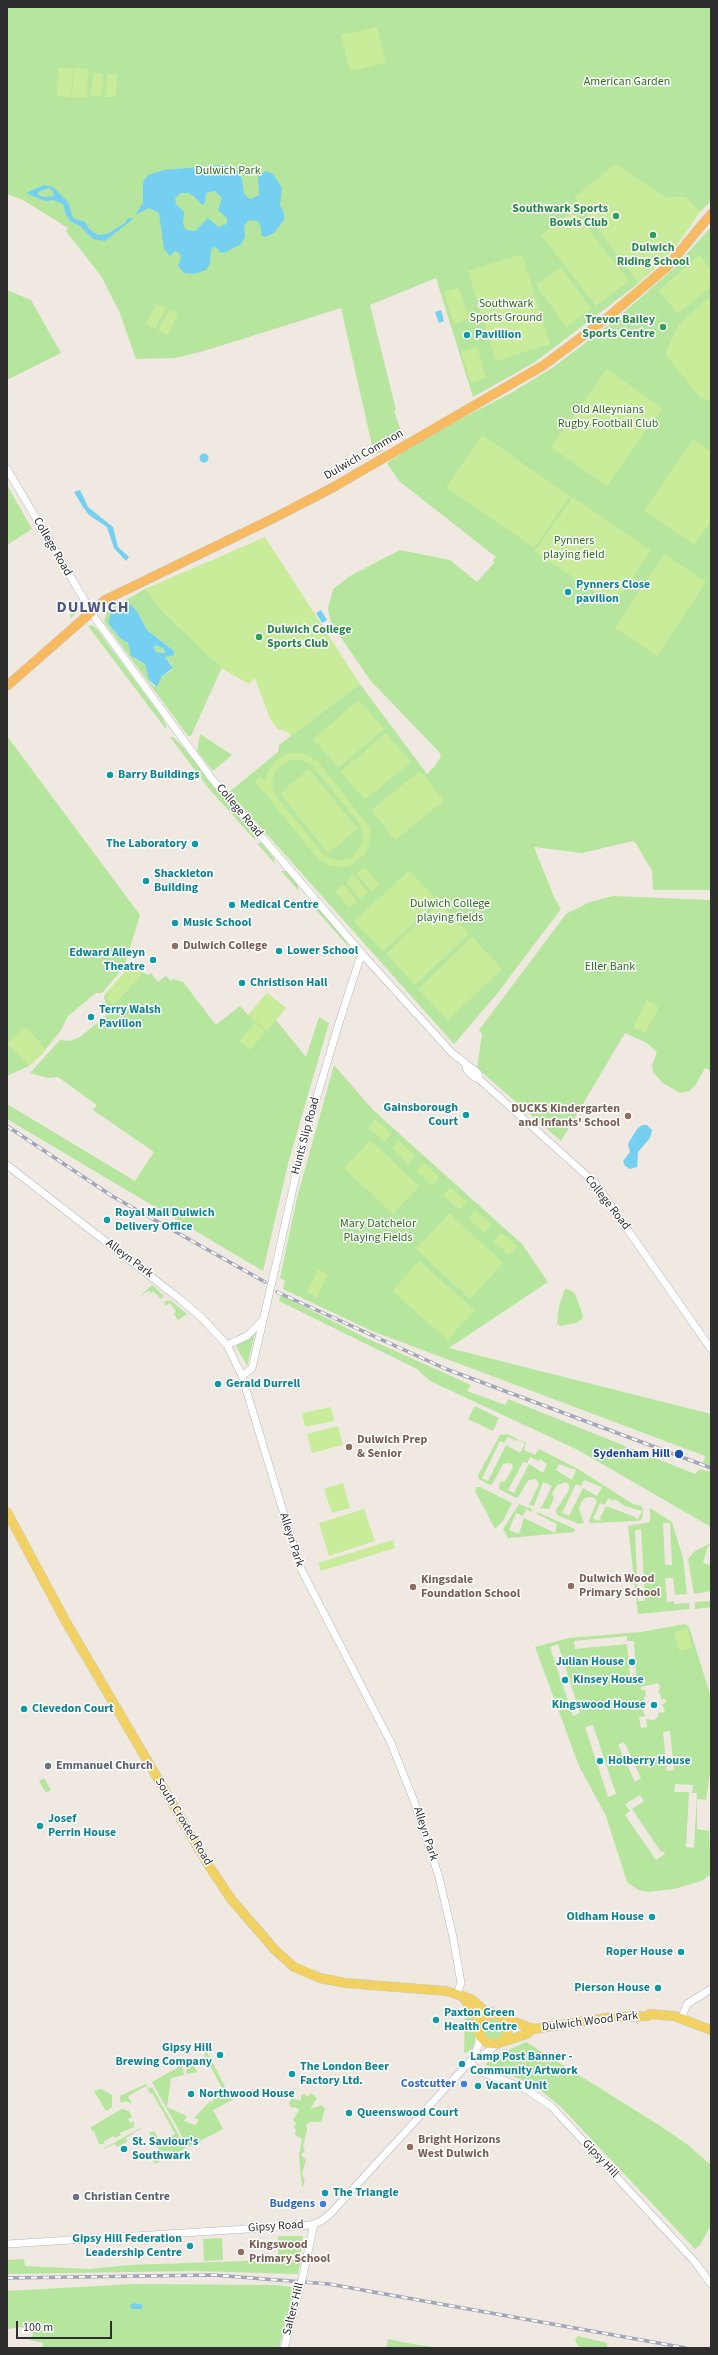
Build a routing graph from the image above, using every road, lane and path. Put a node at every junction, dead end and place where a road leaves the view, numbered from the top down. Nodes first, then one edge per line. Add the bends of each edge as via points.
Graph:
1 (711, 214) edge
2 (7, 469) edge
3 (91, 612) junction
4 (7, 686) edge
5 (363, 955) junction
6 (7, 1165) edge
7 (263, 1320) junction
8 (227, 1345) junction
9 (711, 1349) edge
10 (242, 1376) junction
11 (7, 1512) edge
12 (711, 1989) edge
13 (460, 1996) junction
14 (495, 2014) junction
15 (504, 2017) junction
16 (681, 2019) junction
17 (532, 2029) junction
18 (711, 2030) edge
19 (478, 2031) junction
20 (499, 2044) junction
21 (472, 2060) junction
22 (314, 2224) junction
23 (7, 2244) edge
24 (711, 2284) edge
25 (284, 2348) edge

1 - 3 highway, Dulwich Common via 667,267 607,318 544,365 332,488 122,590
2 - 3 street, College Road
3 - 4 highway, Dulwich Common
3 - 5 street, College Road via 212,779
5 - 7 street, Hunts Slip Road, bridge via 307,1128
5 - 9 street, College Road via 471,1074 595,1183
6 - 8 street, Alleyn Park via 181,1300 208,1323
7 - 8 street via 247,1336
7 - 10 street, Hunts Slip Road via 252,1368
8 - 10 street, Alleyn Park
10 - 13 street, Alleyn Park via 300,1567 381,1724 414,1801 439,1877 453,1936 461,1982
11 - 13 main road, South Croxted Road via 66,1622 209,1866 231,1899 275,1950 298,1969 328,1981 432,1988
12 - 16 street via 687,2004
13 - 14 main road, South Croxted Road via 471,1999 485,2011
13 - 19 main road via 476,2017
14 - 15 main road
14 - 19 main road via 483,2017
15 - 17 main road, Dulwich Wood Park
15 - 20 main road via 509,2031
16 - 17 main road, Dulwich Wood Park via 672,2022 651,2019 648,2016 613,2017
16 - 18 main road, Dulwich Wood Park
17 - 20 main road, Dulwich Wood Park via 527,2034
19 - 20 main road via 485,2042
19 - 21 street, Gipsy Road via 479,2043
20 - 21 street, Gipsy Road
21 - 22 street, Gipsy Road via 330,2214
21 - 24 street, Gipsy Hill via 479,2071 524,2088 551,2106 694,2262
22 - 23 street, Gipsy Road
22 - 25 street, Salters Hill, bridge

